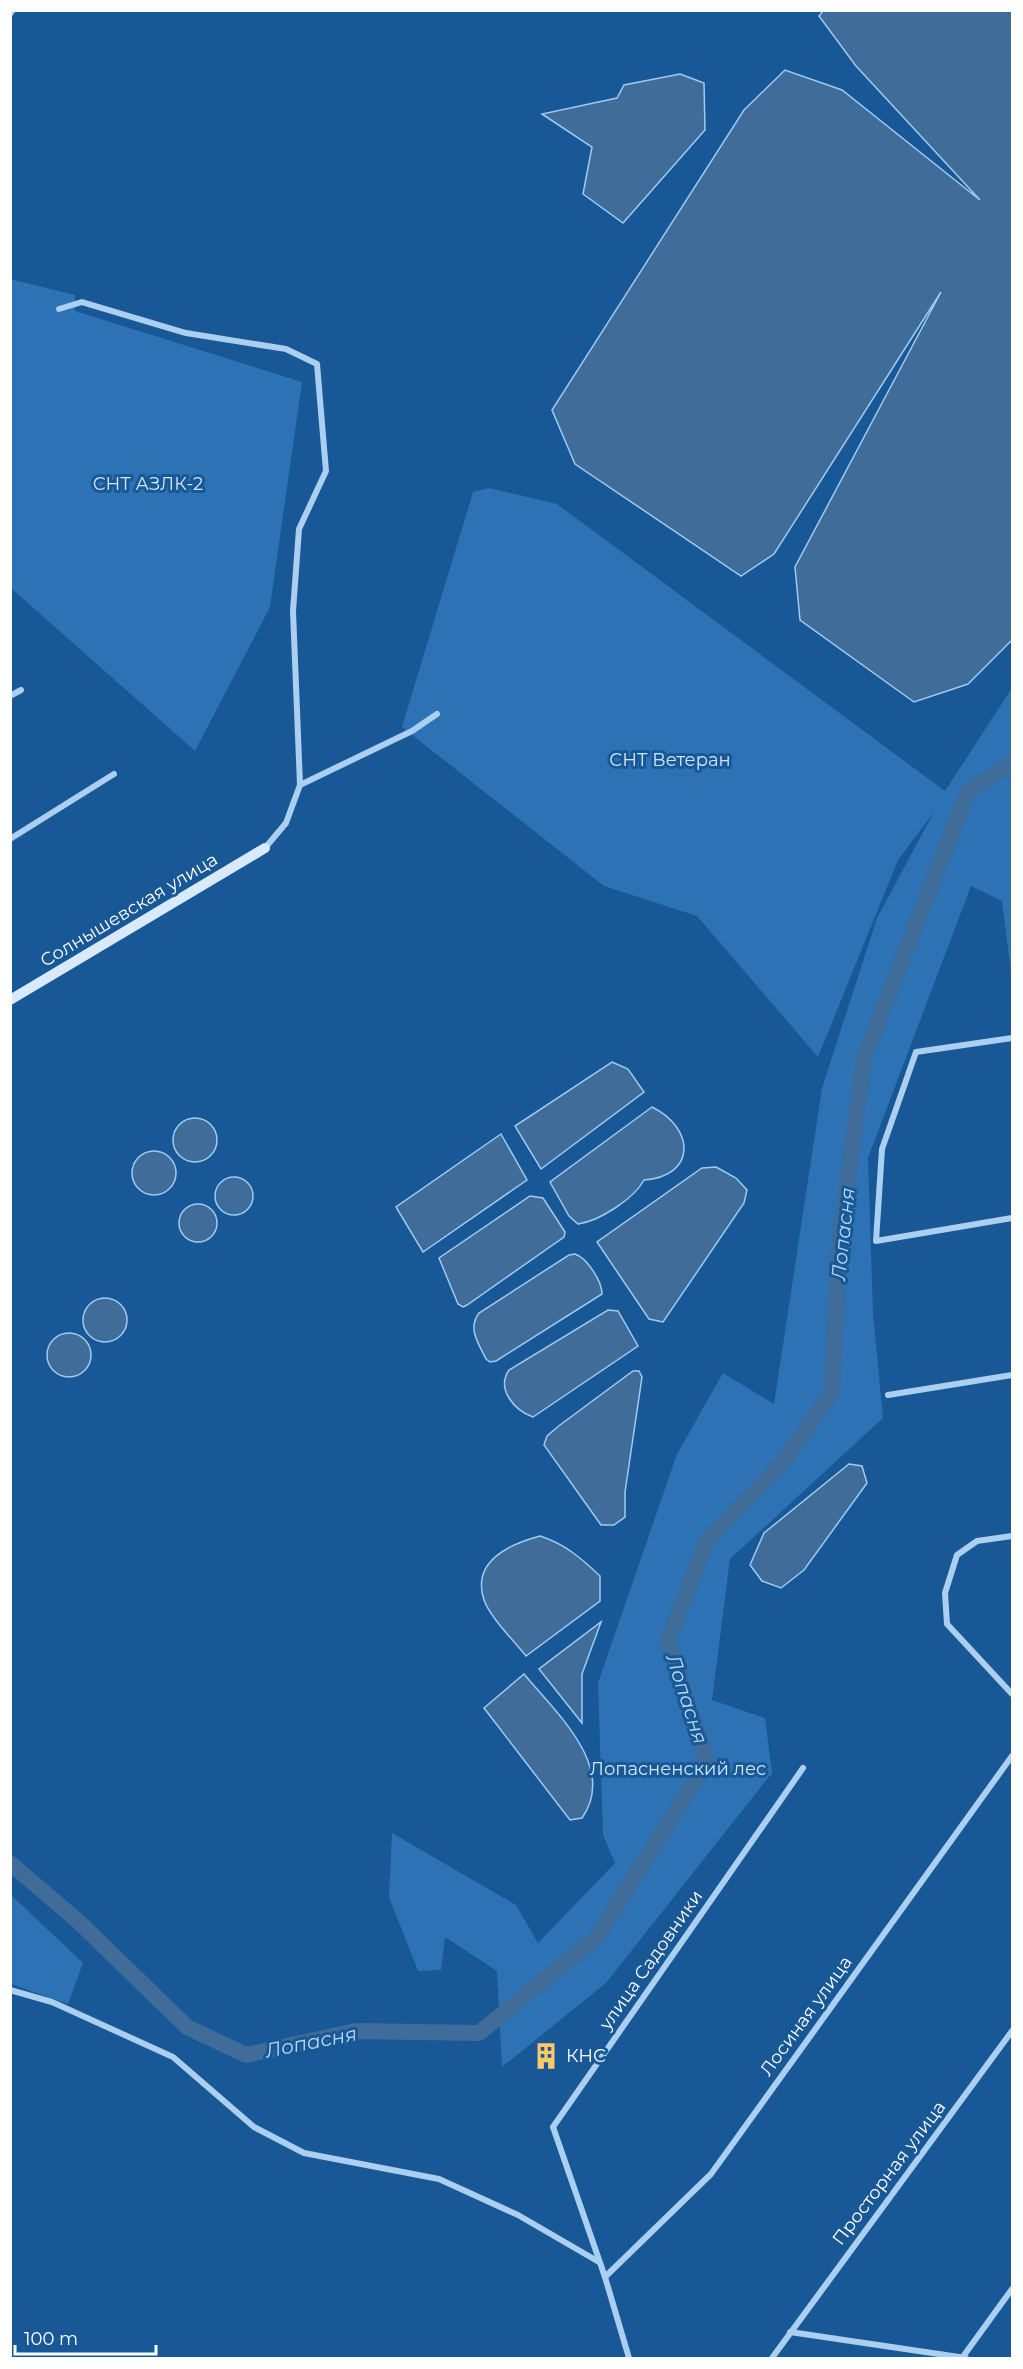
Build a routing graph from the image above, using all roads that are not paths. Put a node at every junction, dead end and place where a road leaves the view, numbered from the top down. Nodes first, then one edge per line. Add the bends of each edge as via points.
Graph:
1 (13, 10) edge
2 (10, 14) edge
3 (58, 309) dead end
4 (21, 690) dead end
5 (10, 696) edge
6 (437, 714) dead end
7 (114, 774) dead end
8 (300, 785) junction
9 (10, 839) edge
10 (265, 848) joint
11 (10, 1000) edge
12 (1012, 1038) edge
13 (1012, 1218) edge
14 (1012, 1376) edge
15 (888, 1395) dead end
16 (1012, 1536) edge
17 (1012, 1694) edge
18 (1012, 1756) edge
19 (803, 1768) dead end
20 (10, 1990) edge
21 (1012, 2031) edge
22 (599, 2262) junction
23 (604, 2277) junction
24 (1012, 2289) edge
25 (789, 2332) junction
26 (629, 2358) edge
27 (772, 2358) edge
28 (964, 2358) edge

1 - 2 street
3 - 8 street via 82,302 186,333 286,349 317,364 326,471 299,529 293,611
4 - 5 street
6 - 8 street via 412,731
7 - 9 street
8 - 10 street via 286,823
10 - 11 street, Солнышевская улица
12 - 13 street via 916,1052 882,1149 876,1241
14 - 15 street
16 - 17 street via 978,1541 957,1555 945,1593 947,1623
18 - 23 street, Лосиная улица via 711,2174
19 - 22 street, улица Садовники via 553,2127
20 - 22 street via 52,2002 173,2057 254,2127 304,2153 439,2179 518,2215
21 - 25 street, Просторная улица
22 - 23 street, улица Садовники
23 - 26 street, улица Садовники
24 - 28 street
25 - 27 street, Просторная улица
25 - 28 street

